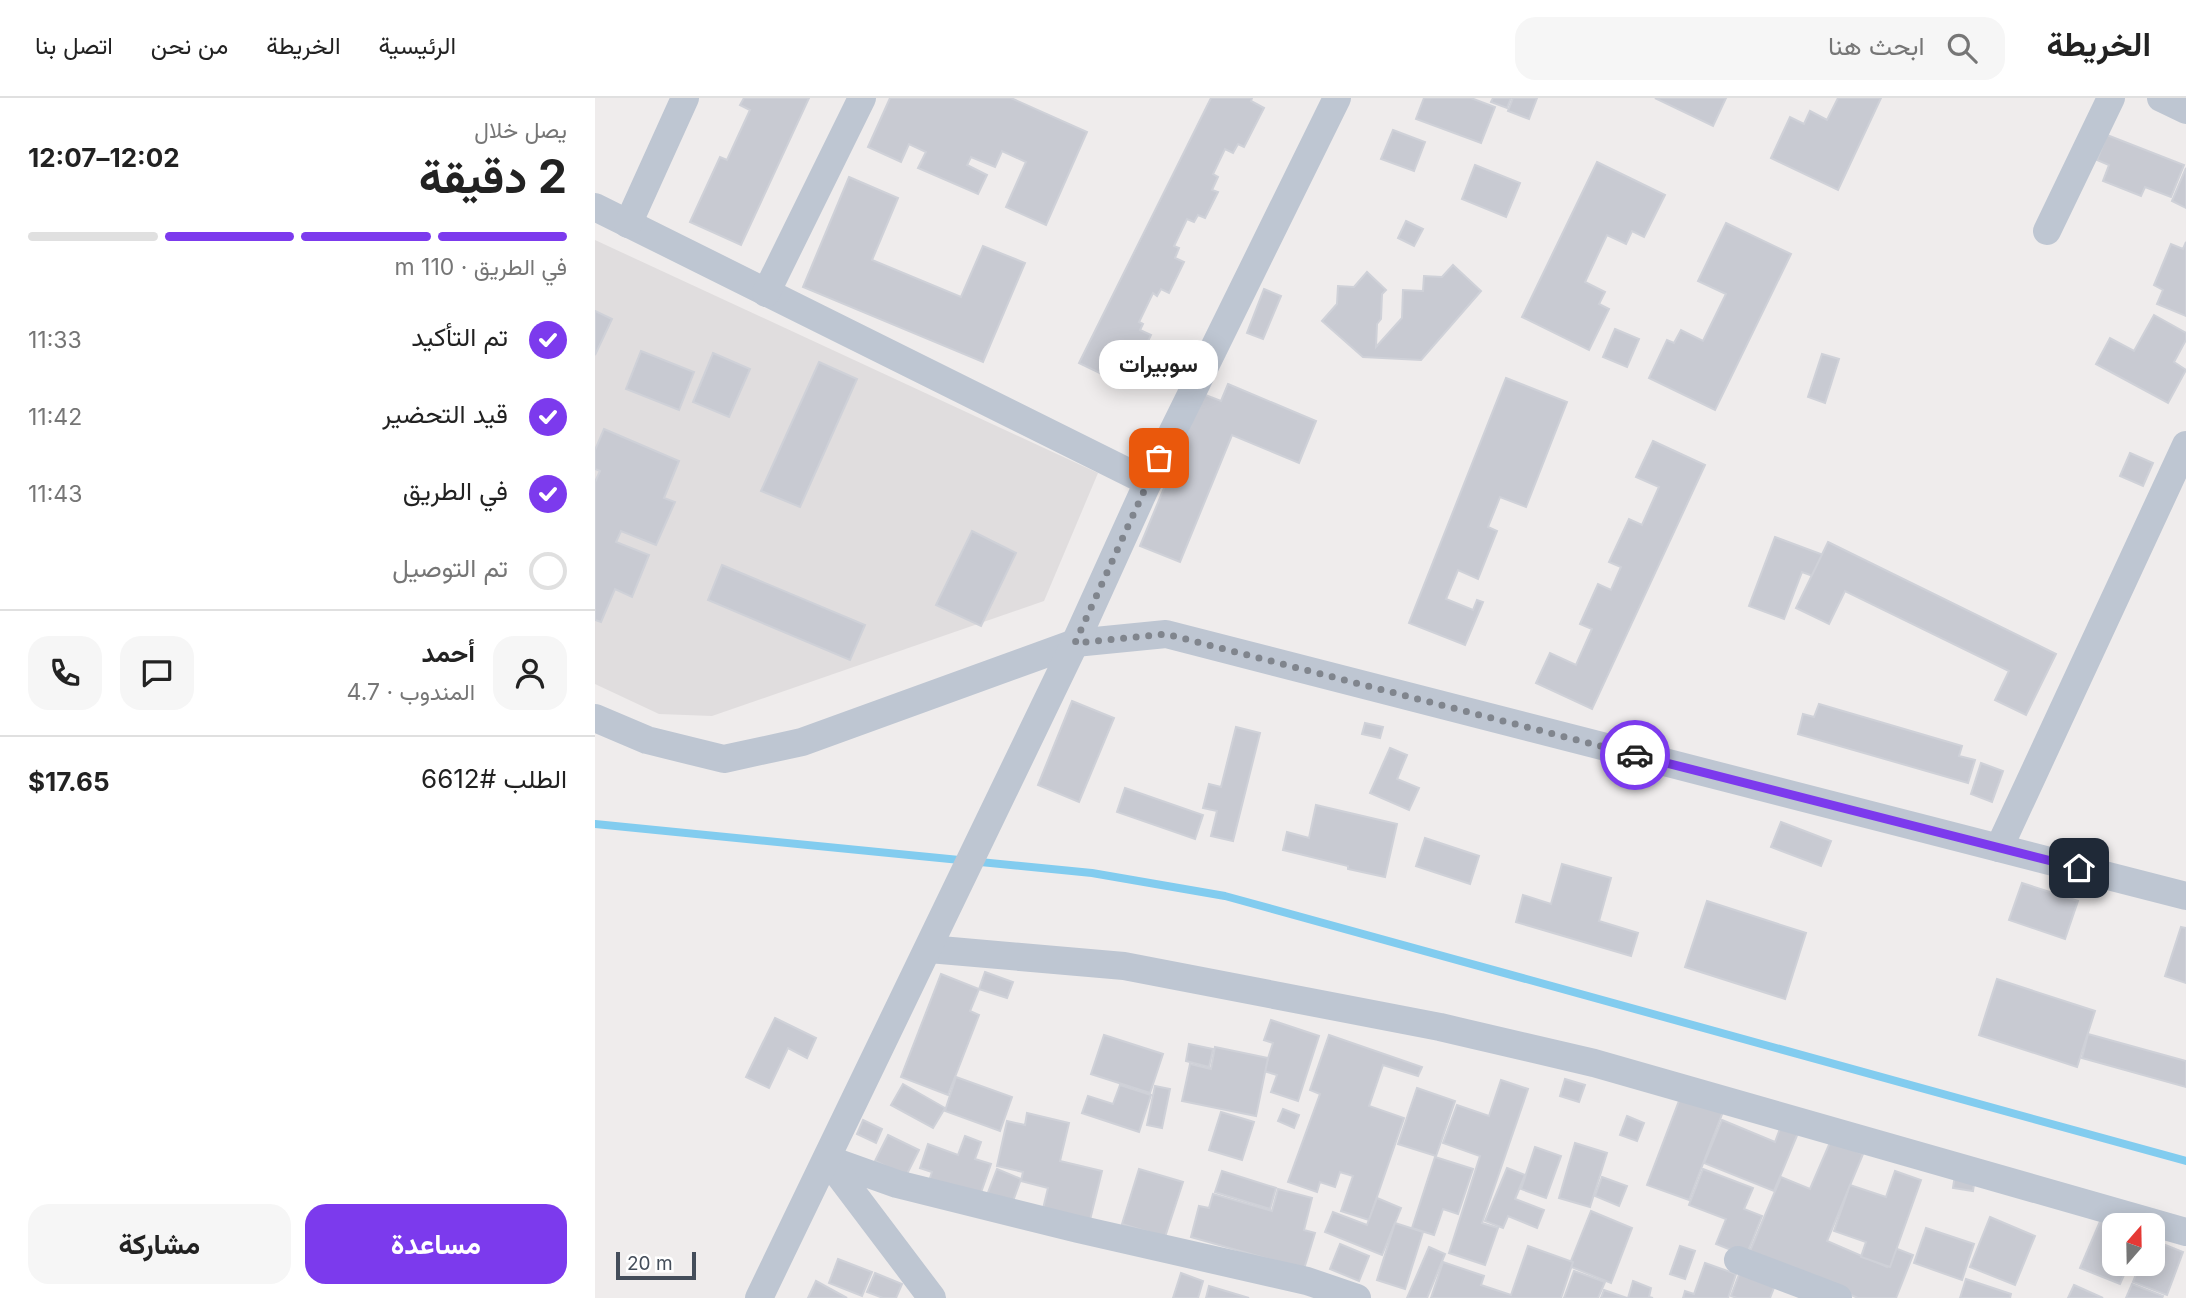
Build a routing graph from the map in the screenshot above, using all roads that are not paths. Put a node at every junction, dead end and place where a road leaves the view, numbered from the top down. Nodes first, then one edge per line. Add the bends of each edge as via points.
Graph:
1 (685, 98) edge
2 (862, 98) edge
3 (1336, 98) edge
4 (2111, 98) edge
5 (2161, 98) edge
6 (2186, 110) edge
7 (595, 207) edge
8 (628, 224) junction
9 (2047, 231) dead end
10 (766, 293) junction
11 (2186, 445) edge
12 (1147, 482) junction
13 (1075, 643) junction
14 (595, 718) edge
15 (595, 732) edge
16 (647, 740) junction
17 (1999, 848) junction
18 (2186, 896) edge
19 (929, 949) junction
20 (827, 1159) junction
21 (2186, 1232) edge
22 (1738, 1260) dead end
23 (1303, 1289) edge
24 (759, 1298) edge
25 (932, 1298) edge
26 (1357, 1298) edge
27 (1838, 1298) edge

1 - 8 street
2 - 10 street
3 - 12 street
4 - 9 street
5 - 6 street
7 - 8 street
8 - 10 street
10 - 12 street
11 - 17 street
12 - 13 street
13 - 16 street via 776,748 724,759
13 - 17 street via 1166,634
13 - 19 street
14 - 16 street
15 - 16 street
17 - 18 street
19 - 20 street
19 - 21 street via 1124,966 1440,1027 1594,1063
20 - 23 street via 897,1184
20 - 24 street
20 - 25 street
22 - 27 street
23 - 26 street

